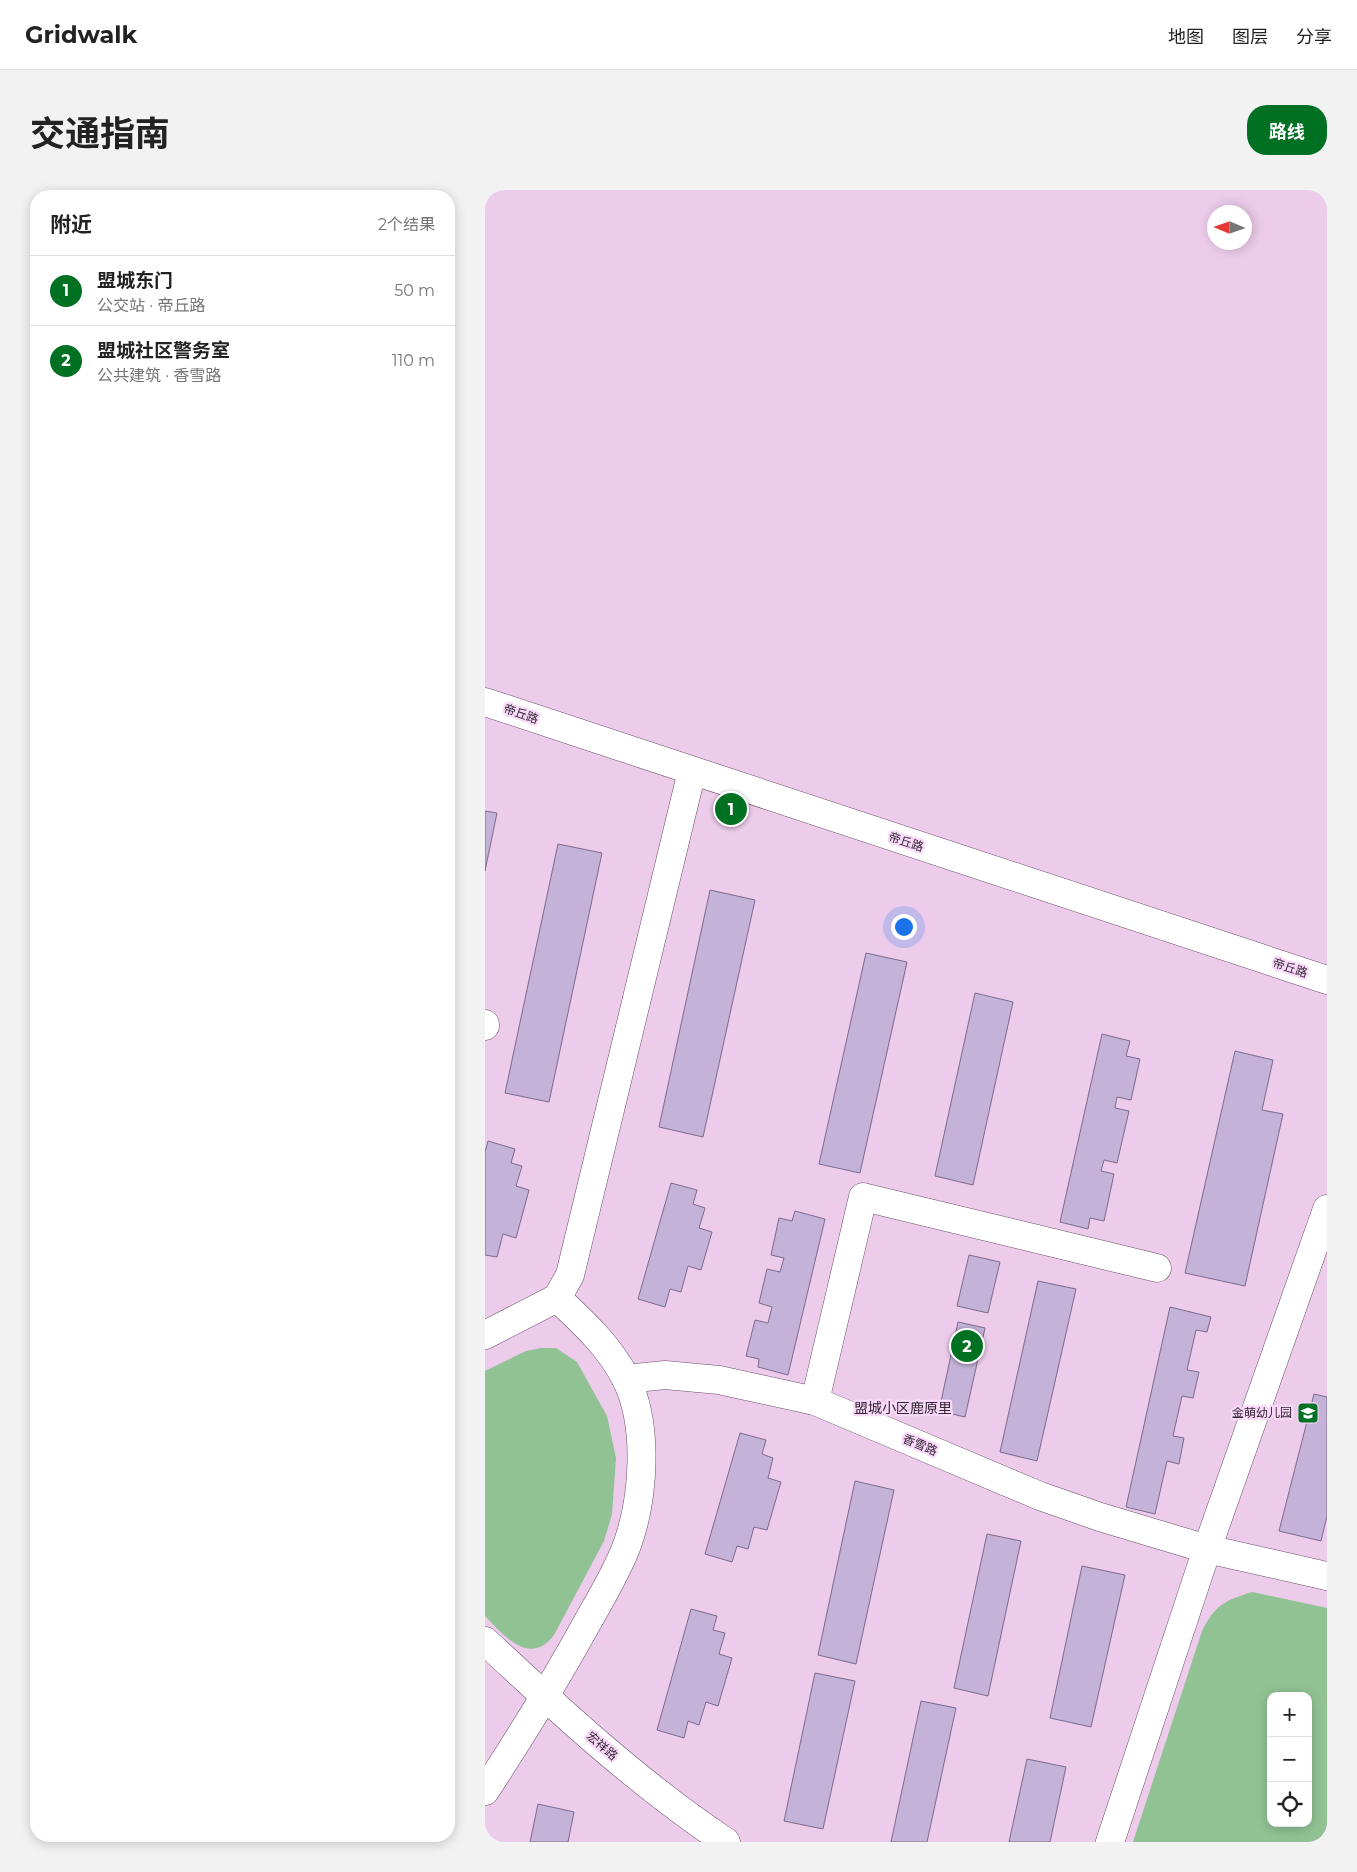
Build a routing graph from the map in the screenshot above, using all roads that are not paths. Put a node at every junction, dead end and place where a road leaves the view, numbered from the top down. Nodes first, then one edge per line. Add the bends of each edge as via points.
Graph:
1 (485, 702) edge
2 (692, 771) junction
3 (1327, 980) edge
4 (1327, 1209) edge
5 (1157, 1268) dead end
6 (557, 1298) junction
7 (485, 1335) edge
8 (626, 1379) junction
9 (815, 1401) junction
10 (1207, 1549) junction
11 (1327, 1576) edge
12 (485, 1641) edge
13 (546, 1697) junction
14 (485, 1791) edge
15 (726, 1842) edge
16 (1110, 1842) edge

1 - 2 street, 帝丘路
2 - 3 street, 帝丘路
2 - 6 street via 570,1275
4 - 10 street
5 - 9 street via 863,1197
6 - 7 street
6 - 8 street via 602,1342
8 - 9 street, 香雪路 via 665,1375 719,1380
8 - 13 street via 638,1418 641,1469 637,1509 626,1546 607,1586
9 - 10 street, 香雪路 via 1040,1496
10 - 11 street, 香雪路
10 - 16 street
12 - 13 street, 宏祥路
13 - 14 street
13 - 15 street, 宏祥路 via 626,1766

